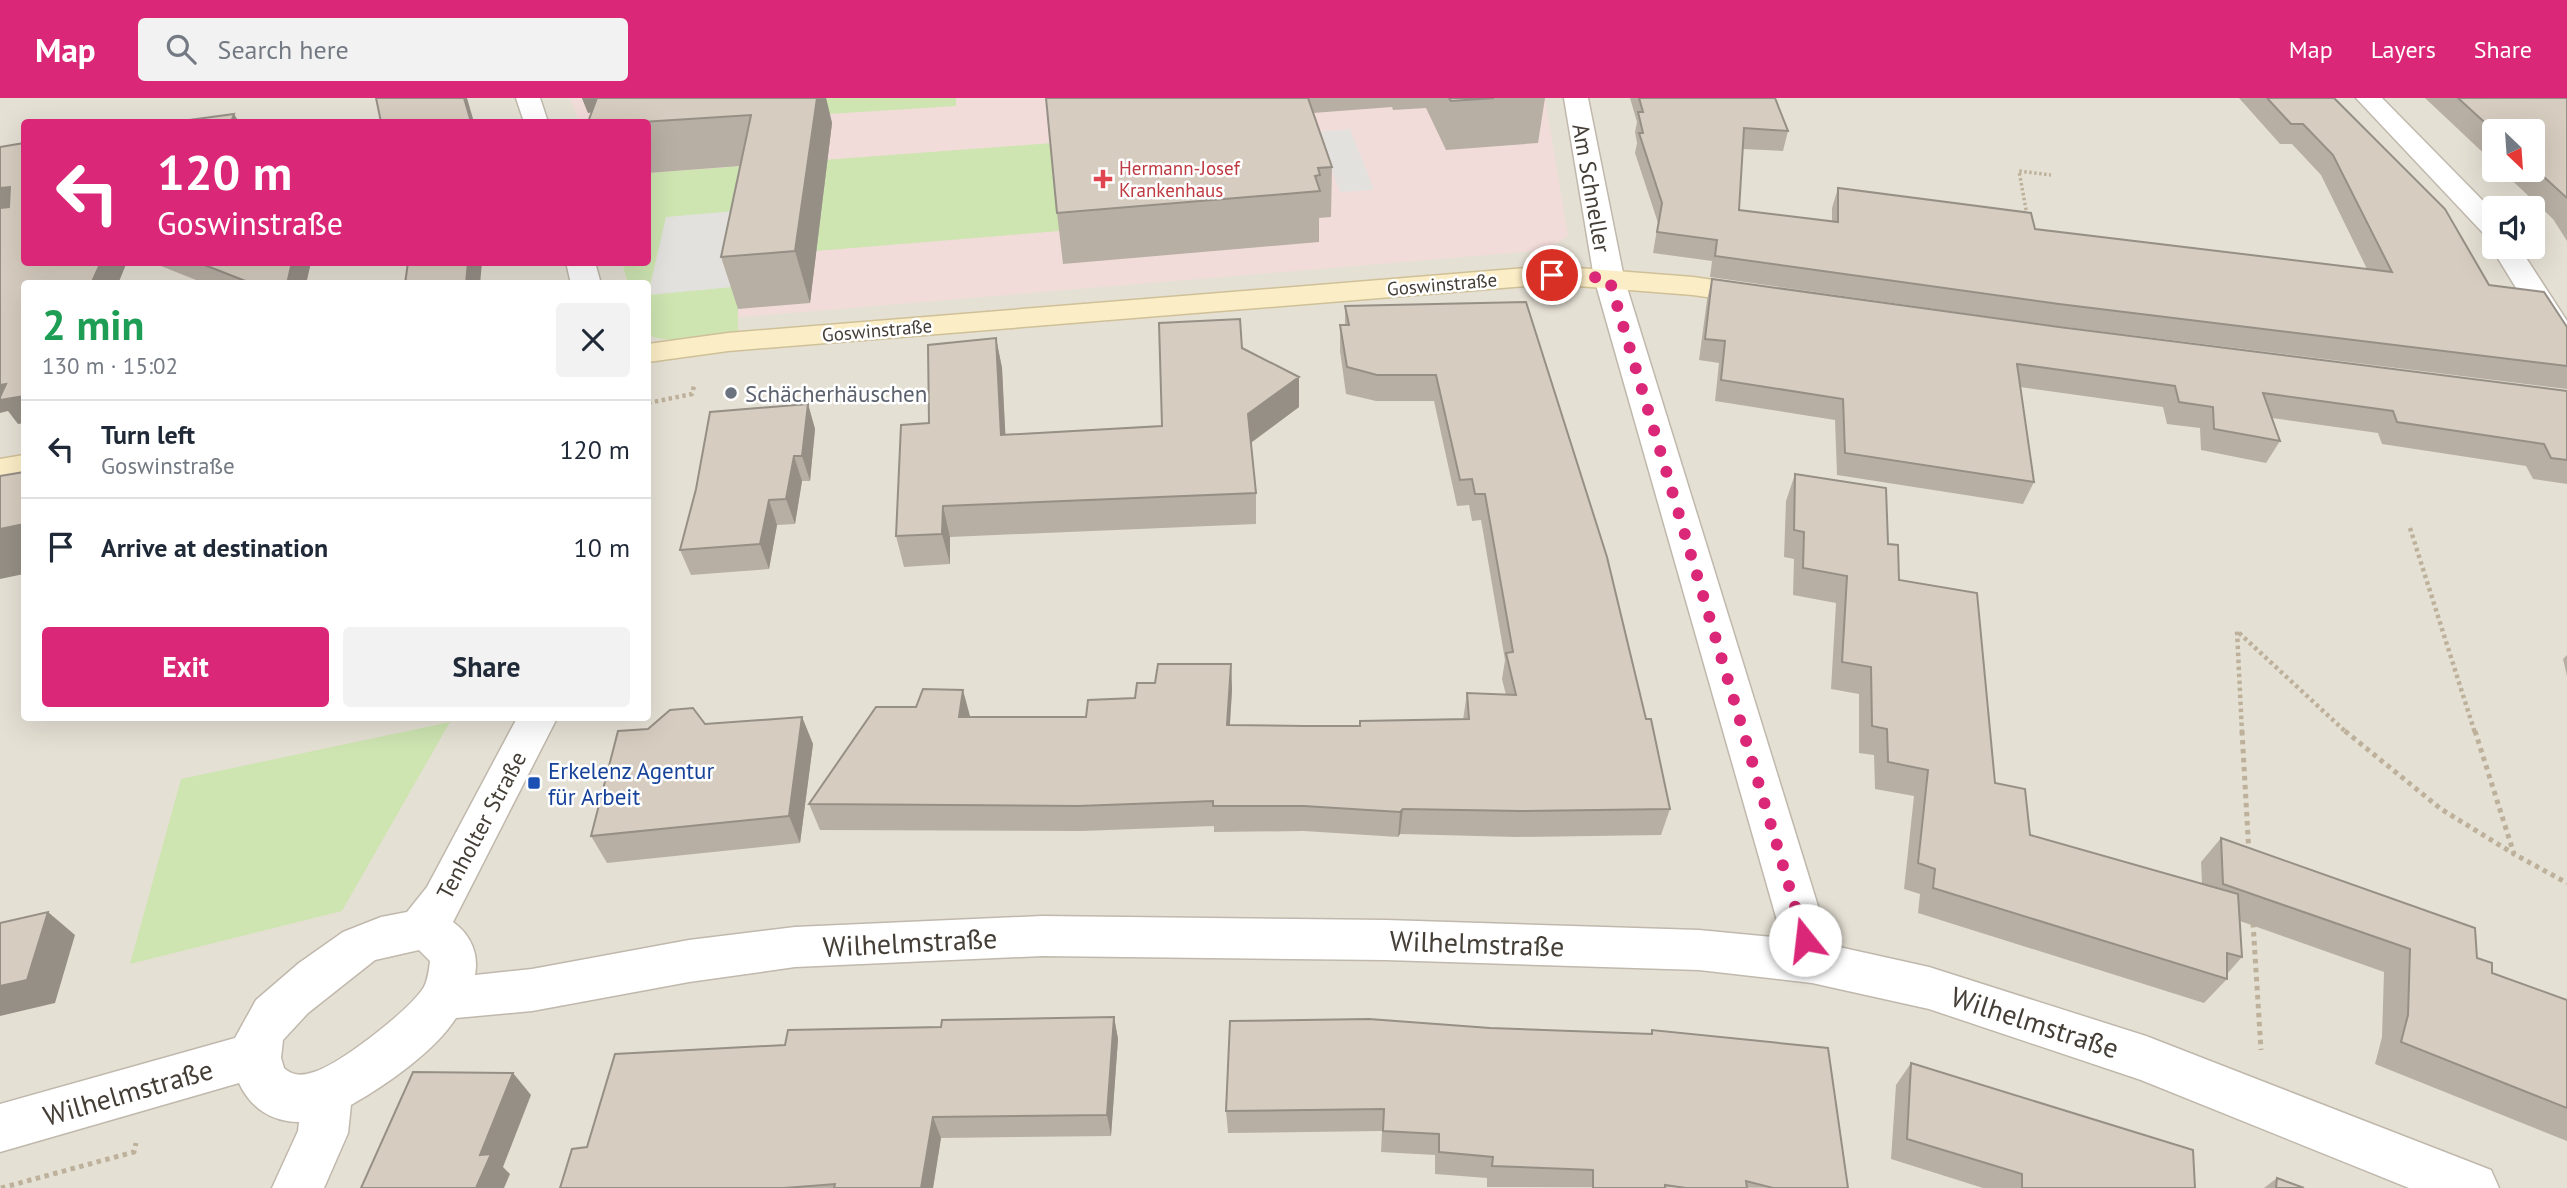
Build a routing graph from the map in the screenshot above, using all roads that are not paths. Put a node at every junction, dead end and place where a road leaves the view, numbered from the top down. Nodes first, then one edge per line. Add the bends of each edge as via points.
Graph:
1 (528, 98) edge
2 (1576, 98) edge
3 (2368, 98) edge
4 (535, 119) edge
5 (2482, 216) edge
6 (2513, 259) edge
7 (1609, 278) junction
8 (1789, 300) edge
9 (2567, 345) edge
10 (651, 353) edge
11 (21, 466) edge
12 (0, 470) edge
13 (535, 721) edge
14 (420, 930) junction
15 (1812, 962) junction
16 (446, 997) junction
17 (256, 1055) junction
18 (327, 1092) junction
19 (0, 1128) edge
20 (298, 1188) edge
21 (2473, 1188) edge

1 - 4 street
2 - 7 street, Am Schneller
3 - 5 street
6 - 9 street
7 - 8 main road, Goswinstraße
7 - 10 main road, Goswinstraße via 1552,275 728,342
7 - 15 street, Am Schneller
11 - 12 main road
13 - 14 street, Tenholter Straße via 443,901
14 - 16 street via 440,939 454,956
14 - 17 street via 389,934 357,947 275,1013 259,1037
15 - 16 street, Wilhelmstraße via 1699,950 1042,936 795,947 532,990
15 - 21 street, Wilhelmstraße via 1929,988 2146,1059
16 - 18 street via 410,1034 353,1080
17 - 18 street via 259,1077 271,1092 295,1099
17 - 19 street, Wilhelmstraße
18 - 20 street via 323,1133

